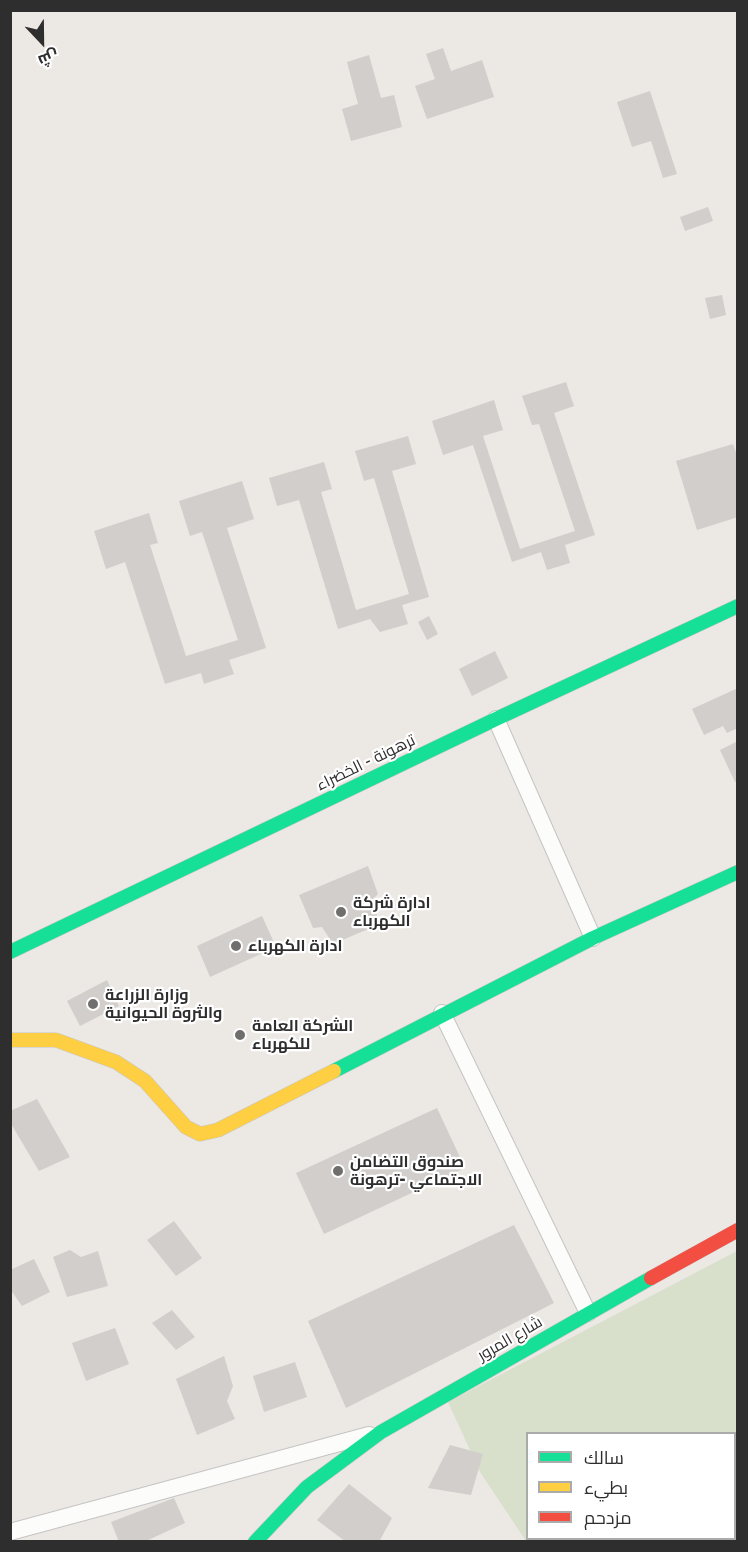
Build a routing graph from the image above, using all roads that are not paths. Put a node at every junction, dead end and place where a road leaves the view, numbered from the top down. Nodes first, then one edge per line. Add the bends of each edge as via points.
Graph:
1 (738, 606) edge
2 (495, 719) junction
3 (738, 872) edge
4 (593, 938) junction
5 (10, 951) edge
6 (442, 1013) junction
7 (10, 1040) edge
8 (738, 1230) edge
9 (588, 1312) junction
10 (381, 1432) junction
11 (10, 1532) edge
12 (255, 1542) edge

1 - 2 main road, ترهونة - الخضراء
2 - 4 street
2 - 5 main road, ترهونة - الخضراء
3 - 4 main road
4 - 6 main road
6 - 7 main road via 218,1130 200,1134 186,1127 145,1081 116,1062 56,1040
6 - 9 street
8 - 9 main road, شارع المرور
9 - 10 main road, شارع المرور
10 - 11 street
10 - 12 main road, شارع المرور via 307,1487

